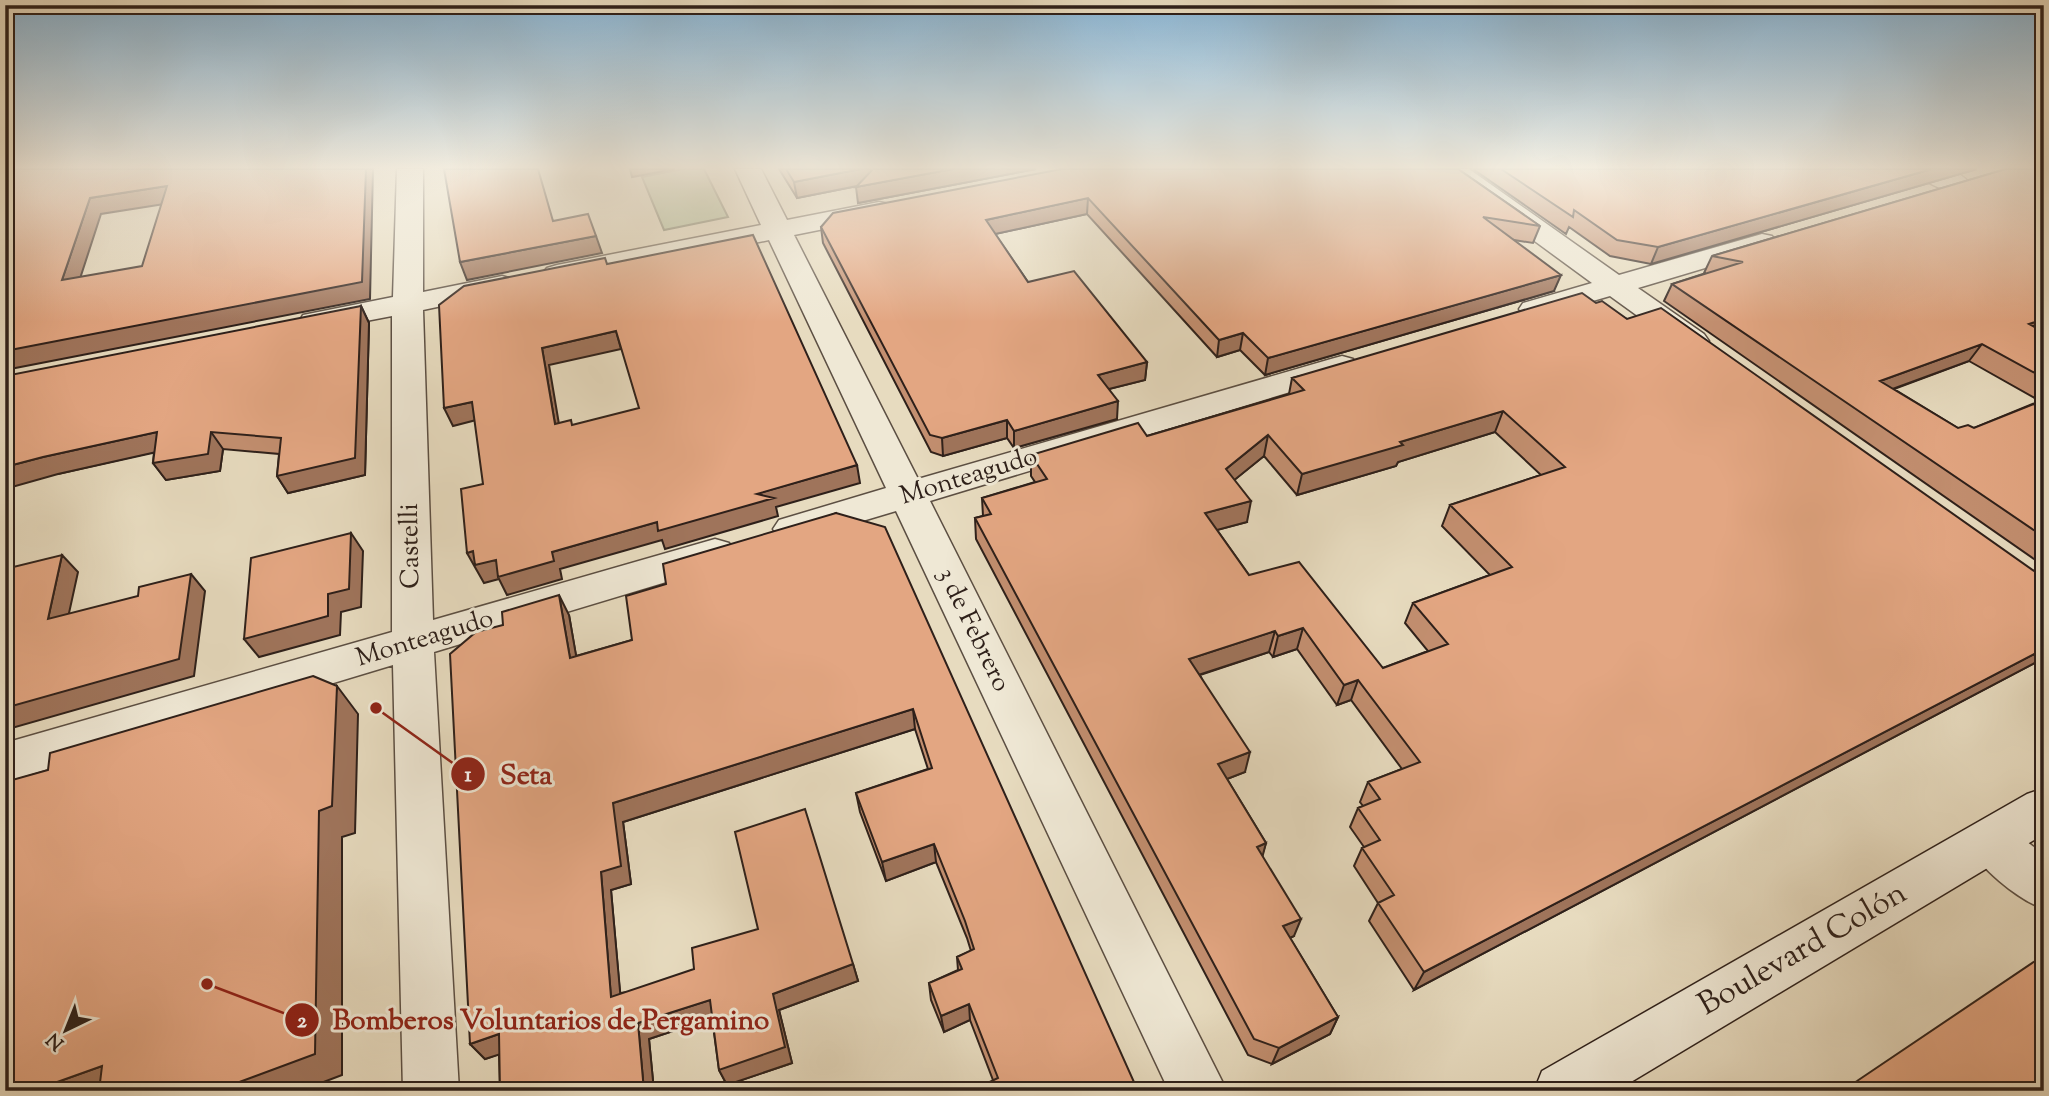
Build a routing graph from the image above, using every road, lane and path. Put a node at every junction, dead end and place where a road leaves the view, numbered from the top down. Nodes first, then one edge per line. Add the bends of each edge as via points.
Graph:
1 (408, 220) edge
2 (775, 220) edge
3 (826, 220) edge
4 (1523, 220) edge
5 (780, 229) junction
6 (1799, 231) edge
7 (1614, 285) junction
8 (406, 304) junction
9 (1507, 317) edge
10 (286, 328) edge
11 (1374, 356) edge
12 (1716, 357) edge
13 (906, 495) junction
14 (413, 643) junction
15 (5, 763) edge
16 (2044, 809) edge
17 (1990, 841) junction
18 (2044, 886) edge
19 (431, 1091) edge
20 (1199, 1091) edge
21 (1562, 1091) edge

1 - 8 street, Castelli
2 - 5 street, 3 de Febrero
3 - 5 street
4 - 7 street
5 - 8 street
5 - 13 street, 3 de Febrero
6 - 7 street
7 - 9 street
7 - 12 street
8 - 10 street
8 - 14 street, Castelli
11 - 13 street, Monteagudo
13 - 14 street, Monteagudo
13 - 20 street, 3 de Febrero
14 - 15 street, Monteagudo
14 - 19 street, Castelli
16 - 17 street, Boulevard Colón
17 - 18 street
17 - 21 street, Boulevard Colón

